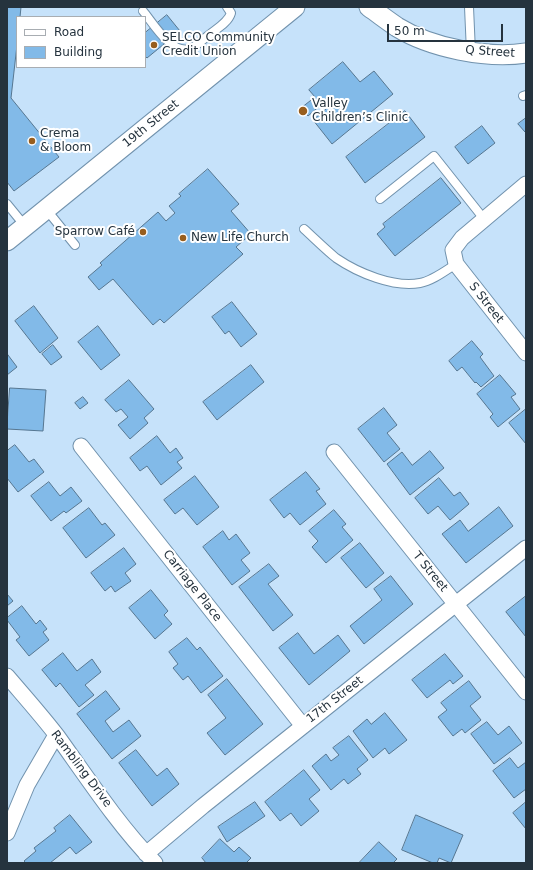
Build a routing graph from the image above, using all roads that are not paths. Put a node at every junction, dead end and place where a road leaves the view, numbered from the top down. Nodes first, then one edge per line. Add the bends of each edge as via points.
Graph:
1 (227, 7) edge
2 (295, 7) edge
3 (369, 7) edge
4 (469, 7) edge
5 (143, 11) dead end
6 (471, 53) junction
7 (526, 53) edge
8 (526, 184) edge
9 (380, 199) dead end
10 (7, 204) edge
11 (46, 209) junction
12 (484, 219) junction
13 (25, 226) junction
14 (304, 228) dead end
15 (7, 241) edge
16 (75, 245) dead end
17 (454, 257) junction
18 (526, 353) edge
19 (82, 446) dead end
20 (334, 452) dead end
21 (526, 548) edge
22 (456, 604) junction
23 (7, 676) edge
24 (526, 692) edge
25 (303, 726) junction
26 (56, 735) junction
27 (7, 833) edge
28 (150, 858) edge

1 - 5 lane via 231,13 227,20 196,45 182,50 170,43
2 - 11 street, 19th Street
3 - 6 street, Q Street via 398,27 424,40
4 - 6 lane
6 - 7 street, Q Street
8 - 12 street
9 - 12 lane via 434,156
10 - 13 lane
11 - 13 street, 19th Street
11 - 16 lane
12 - 17 street via 462,238
13 - 15 street, 19th Street
14 - 17 lane via 337,258 386,282 404,285 422,283
17 - 18 street, S Street
19 - 25 street, Carriage Place
20 - 22 street, T Street
21 - 22 street, 17th Street
22 - 24 street, T Street
22 - 25 street, 17th Street
23 - 26 street, Rambling Drive
25 - 28 street, 17th Street
26 - 27 street via 27,785
26 - 28 street, Rambling Drive

